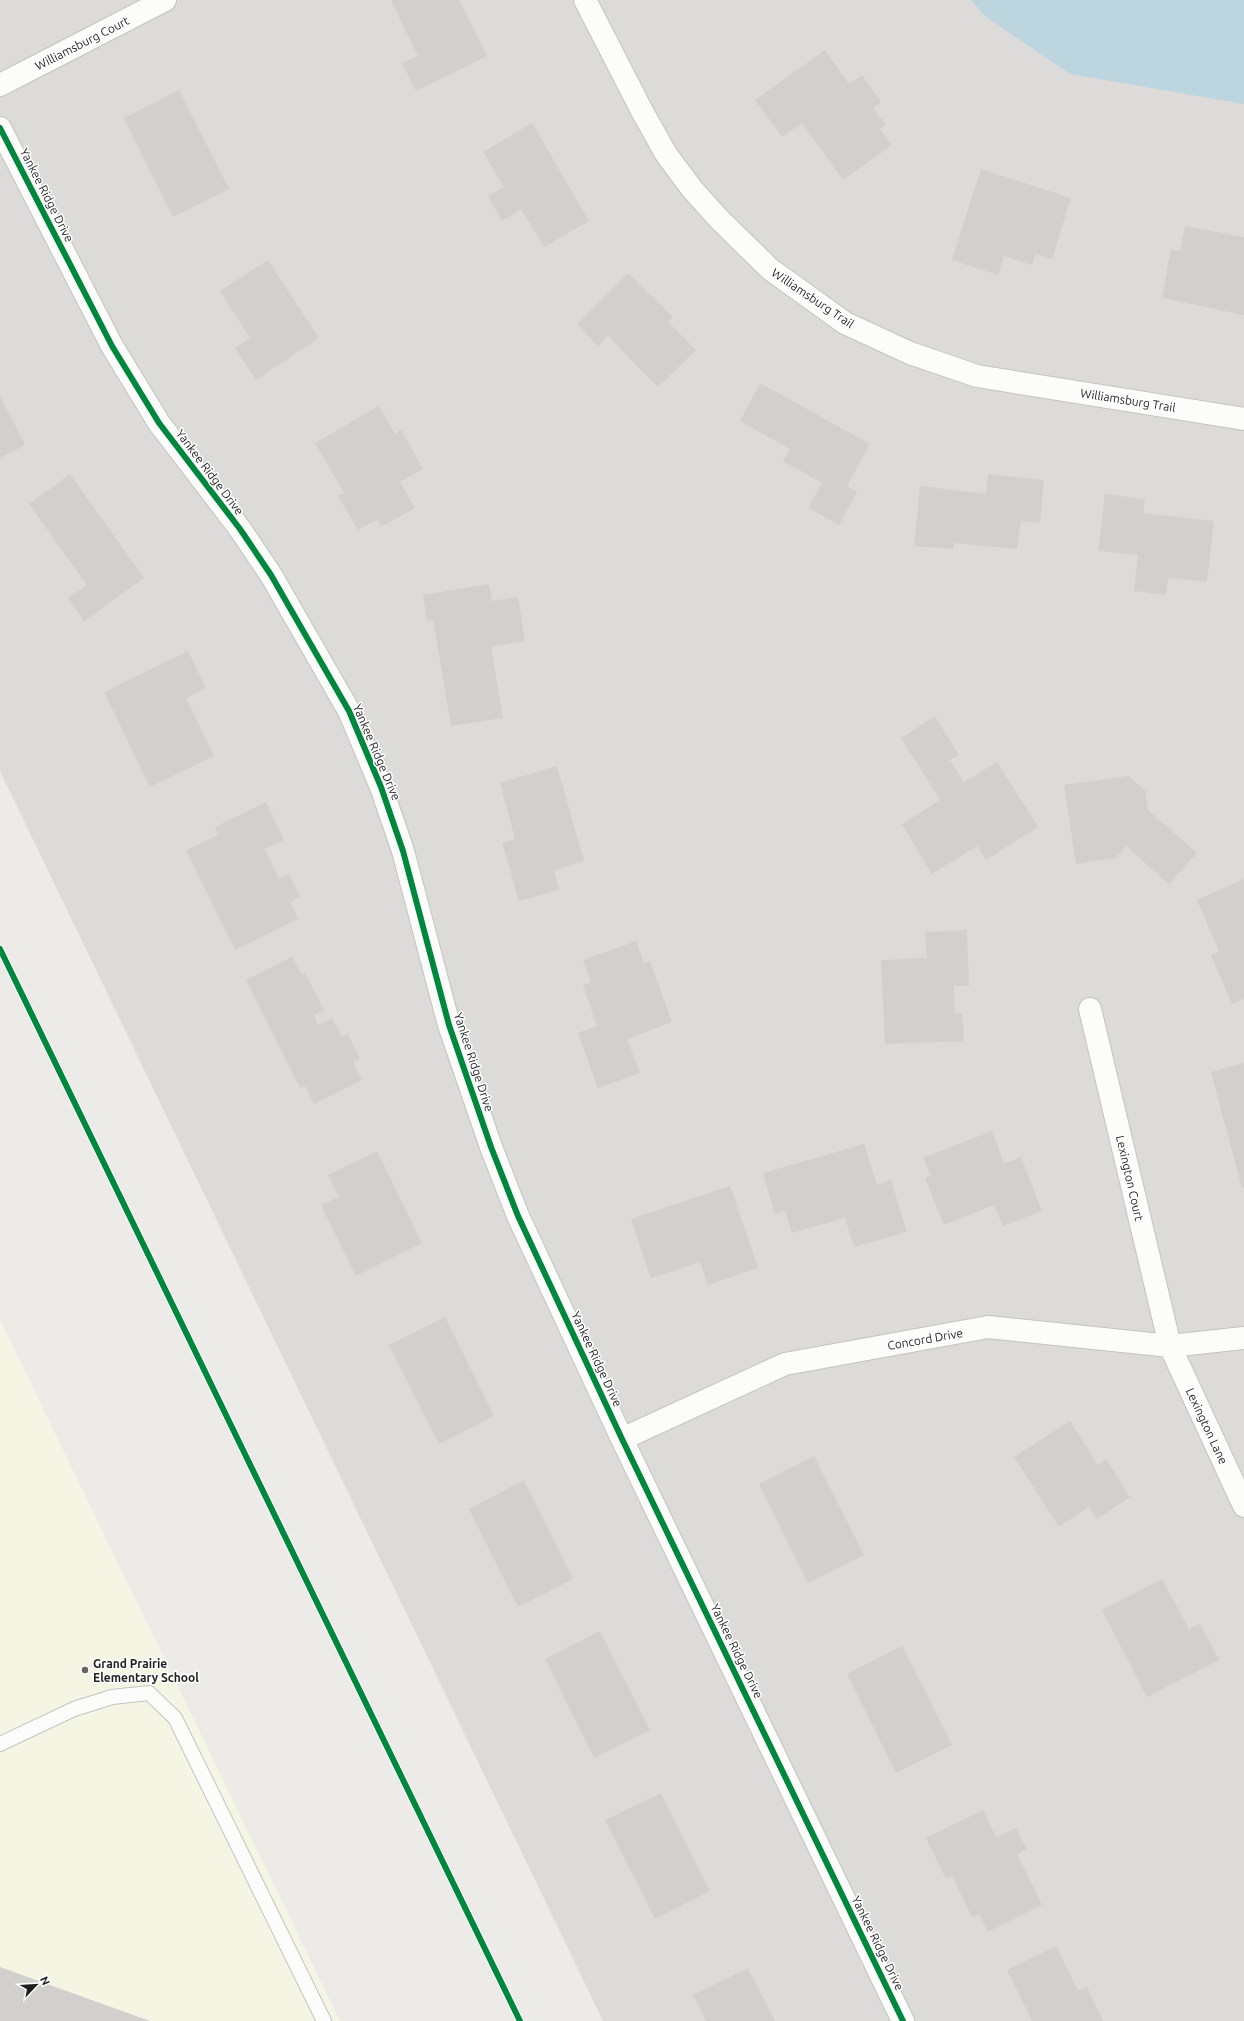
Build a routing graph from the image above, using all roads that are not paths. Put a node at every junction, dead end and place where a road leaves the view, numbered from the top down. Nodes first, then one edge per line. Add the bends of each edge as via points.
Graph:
1 (165, 0) edge
2 (585, 0) edge
3 (0, 85) edge
4 (0, 128) edge
5 (1244, 419) edge
6 (1090, 1009) dead end
7 (1244, 1338) edge
8 (1170, 1346) junction
9 (622, 1439) junction
10 (1244, 1506) edge
11 (0, 1744) edge
12 (324, 2021) edge
13 (903, 2021) edge

1 - 3 street, Williamsburg Court
2 - 5 street, Williamsburg Trail via 649,124 666,154 692,190 770,269 845,323 910,353 977,376
4 - 9 street, Yankee Ridge Drive via 112,346 159,423 240,529 271,575 348,711 381,787 403,851 449,1025 491,1147 518,1216
6 - 8 street, Lexington Court
7 - 8 street, Concord Drive
8 - 9 street, Concord Drive via 988,1327 785,1364
8 - 10 street, Lexington Lane
9 - 13 street, Yankee Ridge Drive
11 - 12 lane via 74,1709 112,1697 149,1694 175,1718

